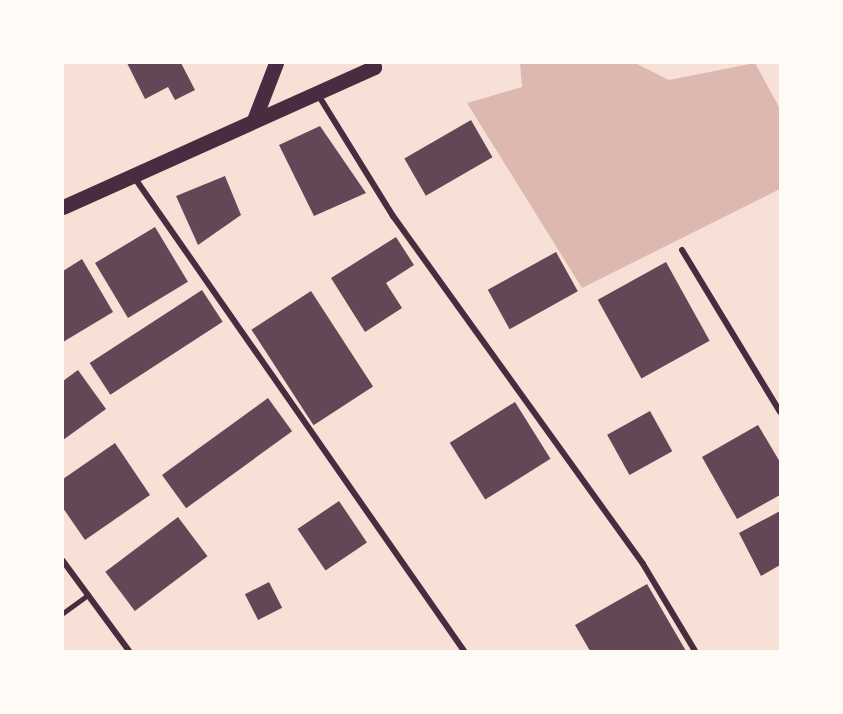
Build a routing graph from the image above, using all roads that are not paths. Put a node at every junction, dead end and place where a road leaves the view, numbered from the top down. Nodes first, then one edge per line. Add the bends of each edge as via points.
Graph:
1 (276, 63) edge
2 (373, 65) edge
3 (317, 93) junction
4 (254, 120) junction
5 (132, 174) junction
6 (63, 207) edge
7 (682, 250) dead end
8 (780, 397) edge
9 (772, 400) junction
10 (780, 412) edge
11 (63, 561) edge
12 (88, 595) junction
13 (63, 613) edge
14 (129, 651) edge
15 (464, 651) edge
16 (695, 651) edge

1 - 4 main road
2 - 3 main road
3 - 4 main road
3 - 16 street via 393,216 643,564
4 - 5 main road
5 - 6 main road
5 - 15 street
7 - 9 street
8 - 9 street
9 - 10 street
11 - 12 street
12 - 13 lane
12 - 14 street

